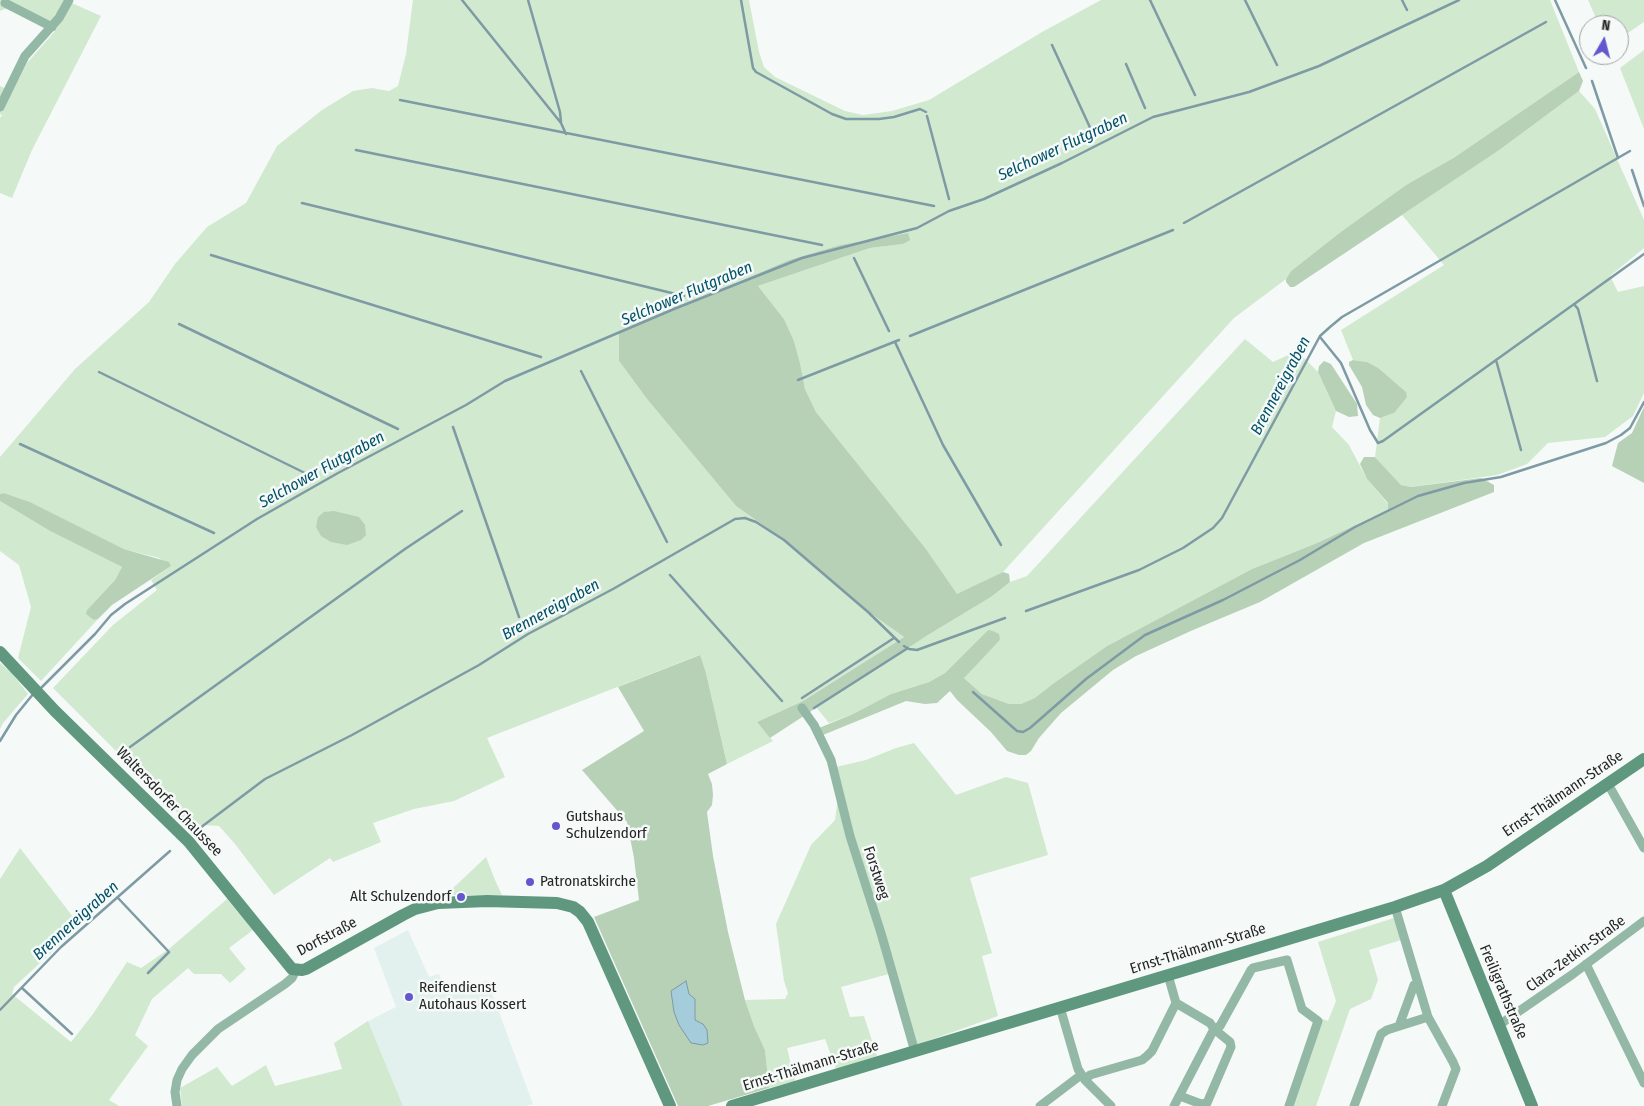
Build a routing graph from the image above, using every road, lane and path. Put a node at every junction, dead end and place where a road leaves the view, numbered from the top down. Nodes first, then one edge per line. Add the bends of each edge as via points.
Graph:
1 (69, 0) edge
2 (3, 4) edge
3 (52, 27) junction
4 (0, 107) edge
5 (0, 652) edge
6 (802, 708) dead end
7 (1644, 759) edge
8 (1608, 784) junction
9 (1644, 848) edge
10 (1444, 890) junction
11 (1395, 907) junction
12 (1644, 921) edge
13 (1586, 964) junction
14 (296, 970) junction
15 (1168, 975) junction
16 (1418, 983) junction
17 (1176, 1003) junction
18 (1060, 1007) junction
19 (1428, 1017) junction
20 (1499, 1025) junction
21 (1399, 1026) junction
22 (1214, 1029) junction
23 (914, 1052) junction
24 (1083, 1077) junction
25 (1644, 1083) edge
26 (1180, 1096) junction
27 (177, 1106) edge
28 (670, 1106) edge
29 (732, 1106) edge
30 (1040, 1106) edge
31 (1111, 1106) edge
32 (1174, 1106) edge
33 (1290, 1106) edge
34 (1354, 1106) edge
35 (1442, 1106) edge
36 (1532, 1106) edge

1 - 3 street
2 - 3 street
3 - 4 street via 25,56
5 - 14 street, Waltersdorfer Chaussee via 189,842 289,967
6 - 23 street, Forstweg via 818,731 831,760 850,836
7 - 8 street, Ernst-Thälmann-Straße
8 - 9 street
8 - 10 street, Ernst-Thälmann-Straße via 1487,866
10 - 11 street, Ernst-Thälmann-Straße
10 - 20 street, Freiligrathstraße
11 - 15 street, Ernst-Thälmann-Straße
11 - 16 street
12 - 13 street, Clara-Zetkin-Straße
13 - 20 street, Clara-Zetkin-Straße
13 - 25 street
14 - 27 street, Dorfstraße via 285,984 218,1029 192,1055 177,1080
14 - 28 street, Dorfstraße via 306,969 394,919 427,905 443,902 565,904 580,912 588,922
15 - 17 street
15 - 18 street, Ernst-Thälmann-Straße
16 - 19 street
16 - 21 street via 1414,985
17 - 22 street via 1210,1023
17 - 24 street via 1152,1051 1142,1060
18 - 23 street, Ernst-Thälmann-Straße
18 - 24 street
19 - 21 street
19 - 35 street via 1456,1069
20 - 36 street, Freiligrathstraße
21 - 34 street via 1387,1030 1378,1039
22 - 26 street
22 - 26 street via 1230,1042 1231,1048 1207,1103
22 - 33 street via 1220,1026 1253,968 1287,960 1302,1009 1318,1021
23 - 29 street, Ernst-Thälmann-Straße
24 - 30 street
24 - 31 street
26 - 32 street

